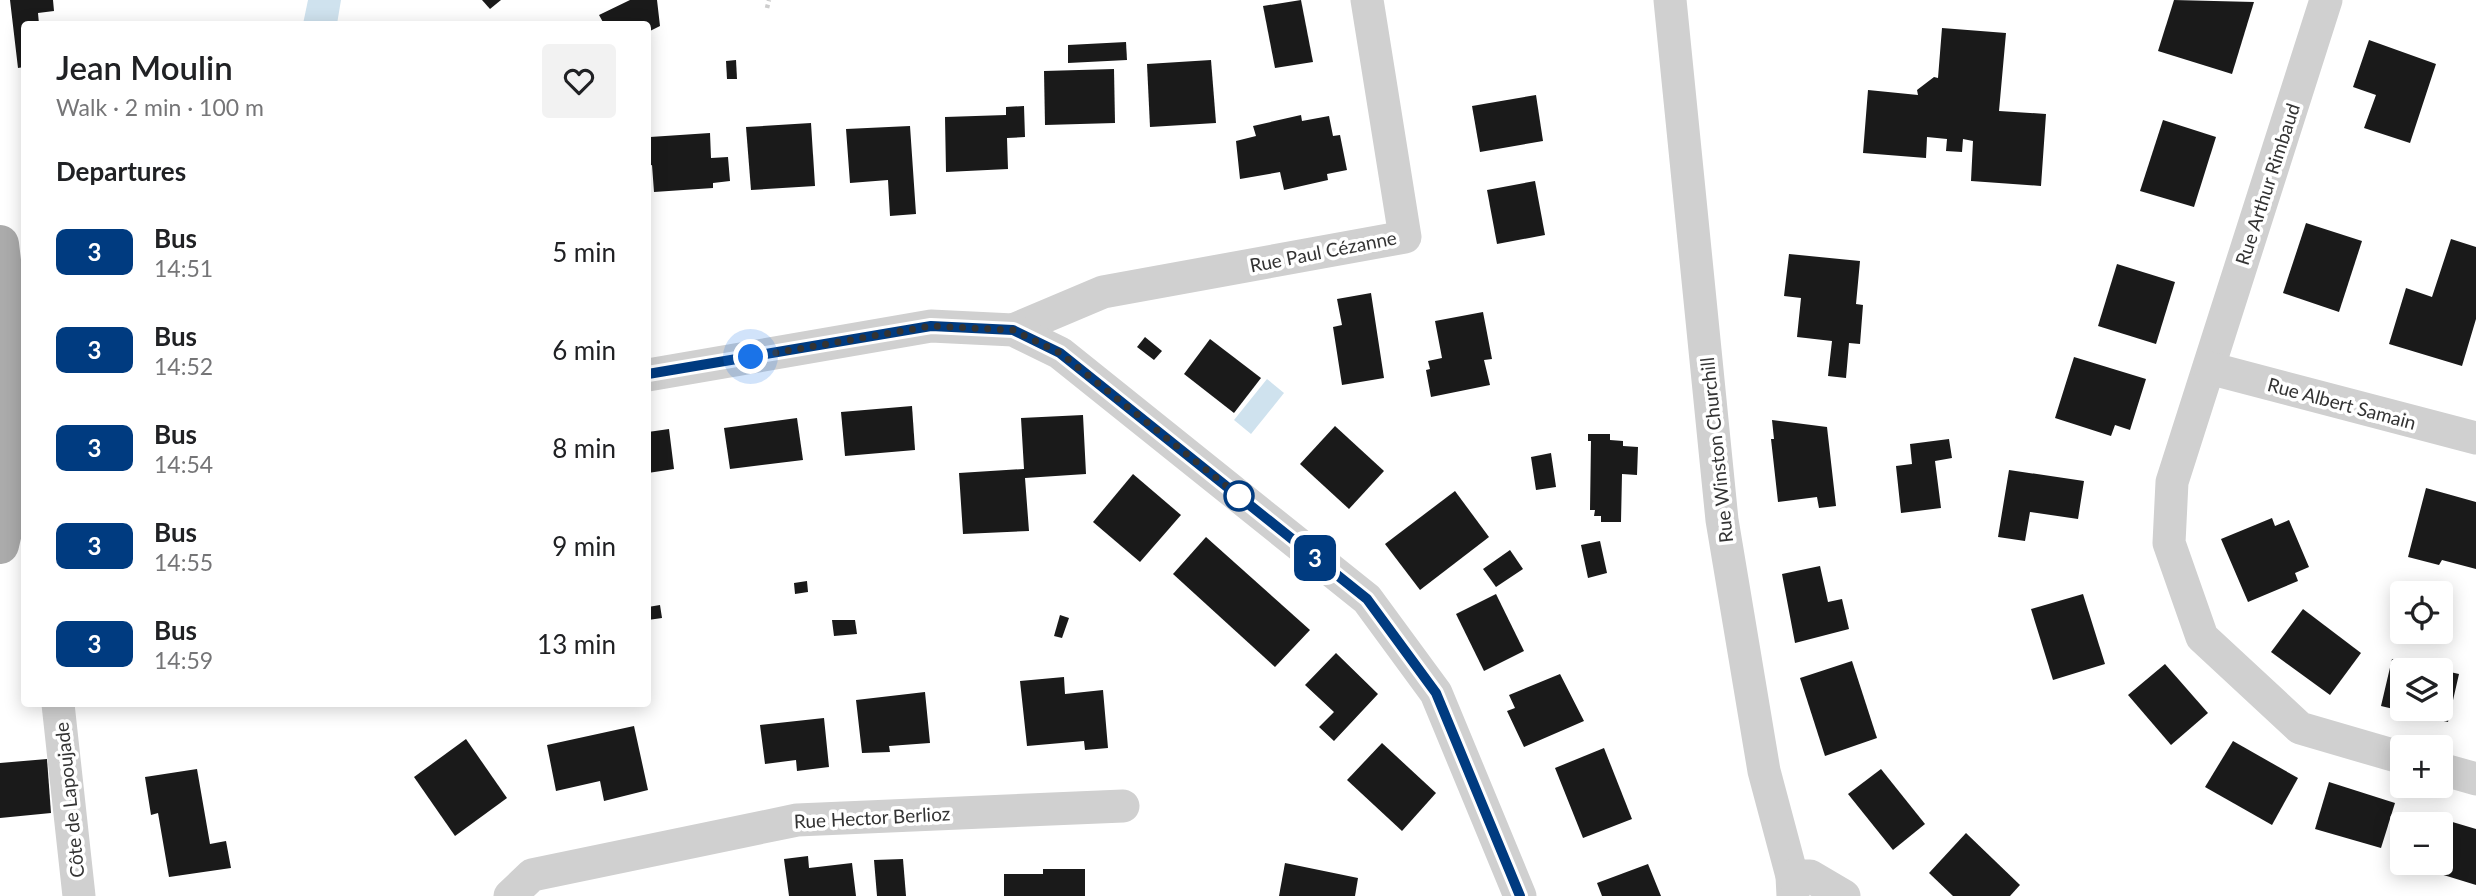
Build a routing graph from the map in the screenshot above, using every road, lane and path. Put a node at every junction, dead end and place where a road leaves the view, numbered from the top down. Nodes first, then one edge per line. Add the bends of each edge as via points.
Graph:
1 (769, 0) edge
2 (1367, 0) edge
3 (1670, 0) edge
4 (2326, 0) edge
5 (767, 8) dead end
6 (10, 265) edge
7 (1013, 330) junction
8 (2209, 368) junction
9 (651, 373) edge
10 (2476, 438) edge
11 (20, 505) edge
12 (0, 545) edge
13 (58, 707) edge
14 (2390, 754) edge
15 (2453, 772) edge
16 (2476, 779) edge
17 (1122, 806) dead end
18 (1793, 886) edge
19 (79, 896) edge
20 (510, 896) edge
21 (1520, 896) edge
22 (1844, 896) edge

1 - 5 path
2 - 7 street, Rue Paul Cézanne via 1405,237 1103,292
3 - 18 street, Rue Winston Churchill via 1723,520 1764,771
4 - 8 street, Rue Arthur Rimbaud
6 - 11 main road
7 - 9 street via 931,326
7 - 21 street via 1060,353 1367,599 1436,693
8 - 10 street, Rue Albert Samain
8 - 14 street, Rue Arthur Rimbaud via 2172,482 2169,543 2202,637 2300,728
11 - 12 main road
13 - 19 street, Côte de Lapoujade
15 - 16 street
17 - 20 street, Rue Hector Berlioz via 797,820 532,874
18 - 22 street via 1810,876

